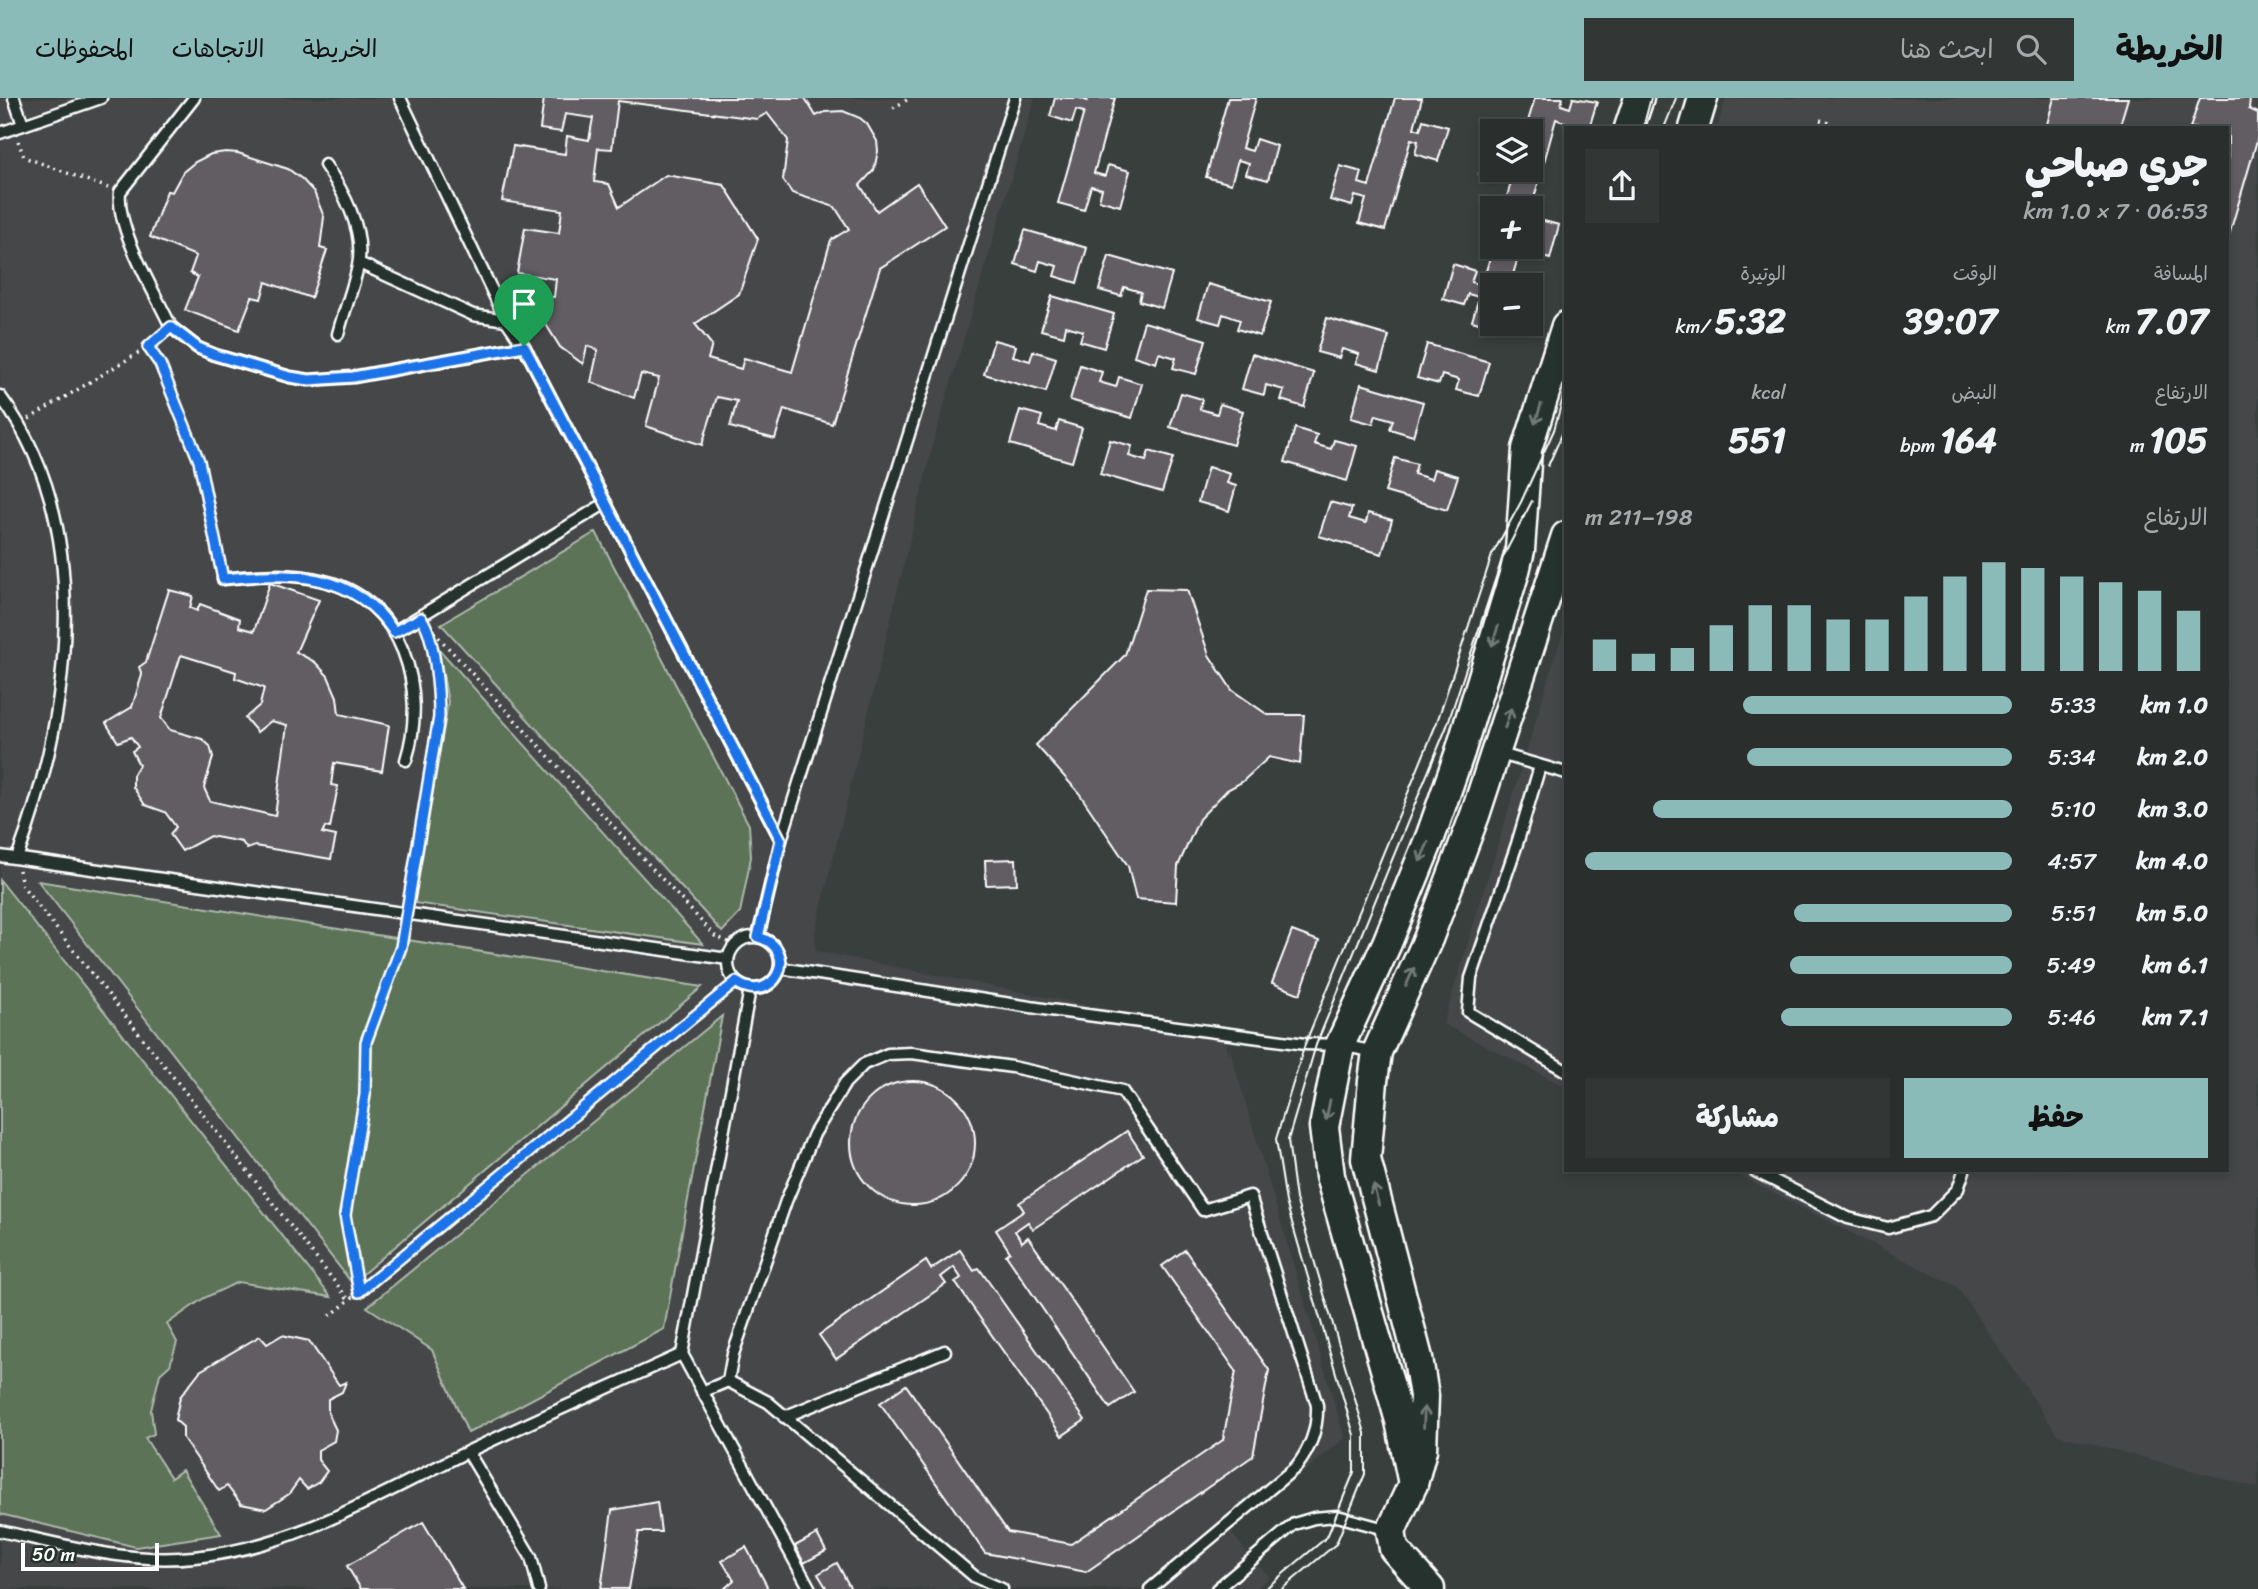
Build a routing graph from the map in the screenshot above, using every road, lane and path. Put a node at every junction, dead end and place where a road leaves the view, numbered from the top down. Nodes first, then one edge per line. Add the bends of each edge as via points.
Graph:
1 (14, 98) edge
2 (101, 98) edge
3 (194, 98) edge
4 (400, 98) edge
5 (910, 98) edge
6 (1015, 98) edge
7 (1639, 98) edge
8 (1703, 98) edge
9 (893, 108) dead end
10 (1820, 120) dead end
11 (23, 125) junction
12 (1630, 126) edge
13 (1695, 126) edge
14 (1838, 126) edge
15 (0, 133) edge
16 (325, 164) dead end
17 (120, 192) junction
18 (359, 264) junction
19 (506, 320) junction
20 (171, 327) junction
21 (1564, 332) edge
22 (338, 334) dead end
23 (524, 346) junction
24 (148, 347) junction
25 (0, 396) edge
26 (19, 425) junction
27 (606, 503) junction
28 (1564, 542) edge
29 (223, 579) joint
30 (394, 632) junction
31 (1497, 753) junction
32 (406, 760) dead end
33 (1540, 766) junction
34 (1564, 772) edge
35 (781, 840) junction
36 (0, 856) edge
37 (17, 858) junction
38 (408, 914) junction
39 (758, 937) junction
40 (735, 944) junction
41 (728, 959) junction
42 (780, 968) junction
43 (736, 982) junction
44 (750, 989) junction
45 (1377, 1052) junction
46 (1337, 1057) junction
47 (1564, 1070) edge
48 (1373, 1081) junction
49 (1757, 1172) edge
50 (1964, 1172) edge
51 (359, 1292) junction
52 (349, 1300) junction
53 (330, 1316) dead end
54 (945, 1351) dead end
55 (682, 1354) junction
56 (728, 1381) junction
57 (702, 1392) junction
58 (784, 1417) junction
59 (468, 1452) junction
60 (1413, 1484) junction
61 (0, 1531) edge
62 (1391, 1531) junction
63 (539, 1589) edge
64 (810, 1589) edge
65 (1002, 1589) edge
66 (1150, 1589) edge
67 (1217, 1589) edge
68 (1430, 1589) edge

1 - 11 lane
2 - 11 lane
3 - 17 lane
4 - 19 lane
5 - 9 path
6 - 35 lane
7 - 12 street
8 - 13 street
10 - 14 path
11 - 15 lane
11 - 17 path via 16,138 24,158
16 - 18 lane via 353,217
17 - 20 lane via 123,225
18 - 19 lane via 473,315
18 - 22 lane
19 - 23 lane
20 - 23 lane via 215,355 309,380 353,377
20 - 24 path
21 -> 46 street via 1527,449 1515,571 1460,752 1431,835
23 - 27 lane
24 - 26 path
24 - 29 path via 160,364 199,461
25 - 26 lane
26 - 37 lane via 44,477 59,532 64,624 52,738
27 - 30 lane
27 - 35 lane
31 -> 28 street
29 - 30 lane via 268,574 341,586 371,604
30 - 32 lane via 410,667 416,704
31 - 33 lane
45 -> 31 street via 1428,939
33 - 34 lane
33 - 47 lane via 1471,978 1468,1012
35 - 39 lane
36 - 37 lane
37 - 38 lane
37 - 52 path via 22,885
38 - 40 path via 439,717 439,685 428,626 715,936
38 - 41 lane
38 - 51 path via 401,947 366,1042 365,1095 345,1215
39 - 40 lane
39 - 42 lane via 778,951
40 - 41 lane
41 - 43 lane
42 - 44 lane via 773,982
42 - 46 lane via 1305,1044
43 - 44 lane
43 - 51 path
44 - 55 lane
45 - 46 lane
45 - 48 street
46 - 48 street via 1367,1065
46 -> 60 street via 1324,1127 1326,1161 1400,1421
60 -> 48 street via 1422,1450 1424,1396 1366,1159
49 - 50 lane via 1848,1218 1888,1228 1931,1216 1958,1189
51 - 52 path
52 - 53 path
54 - 58 lane
55 - 57 lane
55 - 59 lane
56 - 57 lane
56 - 58 lane via 768,1402
56 - 66 lane via 777,1227 814,1135 845,1083 864,1064 888,1054 912,1053 1012,1067 1122,1091 1203,1210 1250,1196 1317,1405 1312,1443 1296,1467
57 - 64 lane
58 - 65 lane via 975,1577
59 - 61 lane via 299,1533 228,1553 192,1558 119,1557
59 - 63 lane via 531,1557
60 - 62 street
62 - 67 lane via 1337,1516 1294,1524
62 - 68 street via 1394,1549

